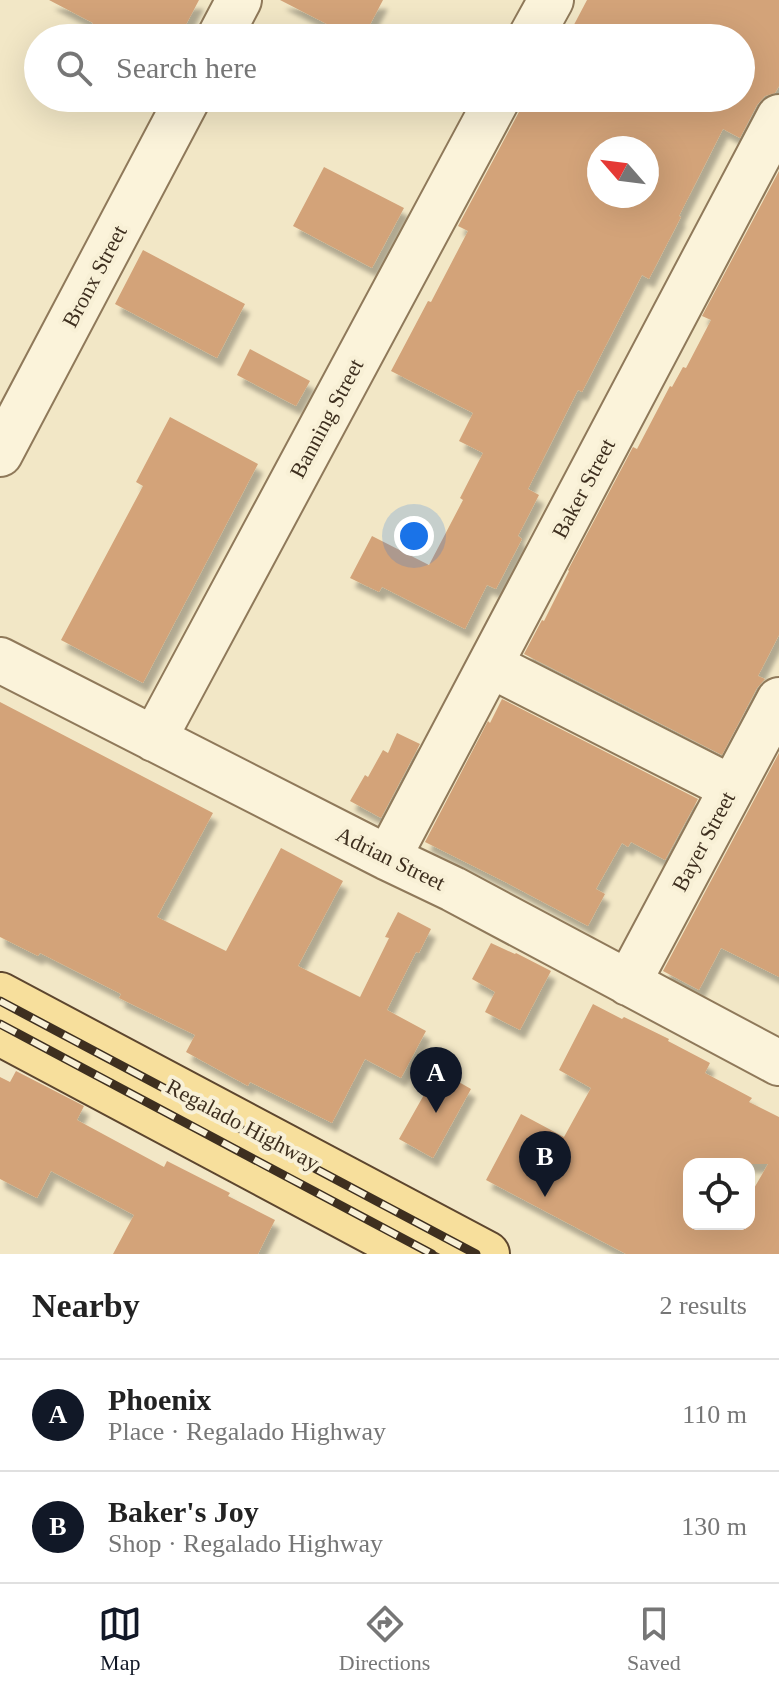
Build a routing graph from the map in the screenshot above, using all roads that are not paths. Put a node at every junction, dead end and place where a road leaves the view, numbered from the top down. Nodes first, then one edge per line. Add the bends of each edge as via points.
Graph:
1 (239, 0) edge
2 (551, 0) edge
3 (226, 24) edge
4 (538, 24) edge
5 (181, 112) edge
6 (490, 112) edge
7 (779, 117) edge
8 (0, 454) edge
9 (0, 660) edge
10 (490, 665) junction
11 (779, 700) edge
12 (154, 739) junction
13 (732, 788) junction
14 (388, 858) junction
15 (628, 983) junction
16 (0, 995) edge
17 (0, 1033) edge
18 (779, 1063) edge
19 (414, 1254) edge
20 (487, 1254) edge

1 - 3 street
2 - 4 street
5 - 8 street, Bronx Street
6 - 12 street, Banning Street
7 - 10 street, Baker Street
9 - 12 street, Adrian Street
10 - 13 street
10 - 14 street, Baker Street
11 - 13 street, Bayer Street
12 - 14 street, Adrian Street
13 - 15 street, Bayer Street
14 - 15 street, Adrian Street
15 - 18 street, Adrian Street
16 - 20 main road, Regalado Highway
17 - 19 main road, Regalado Highway

